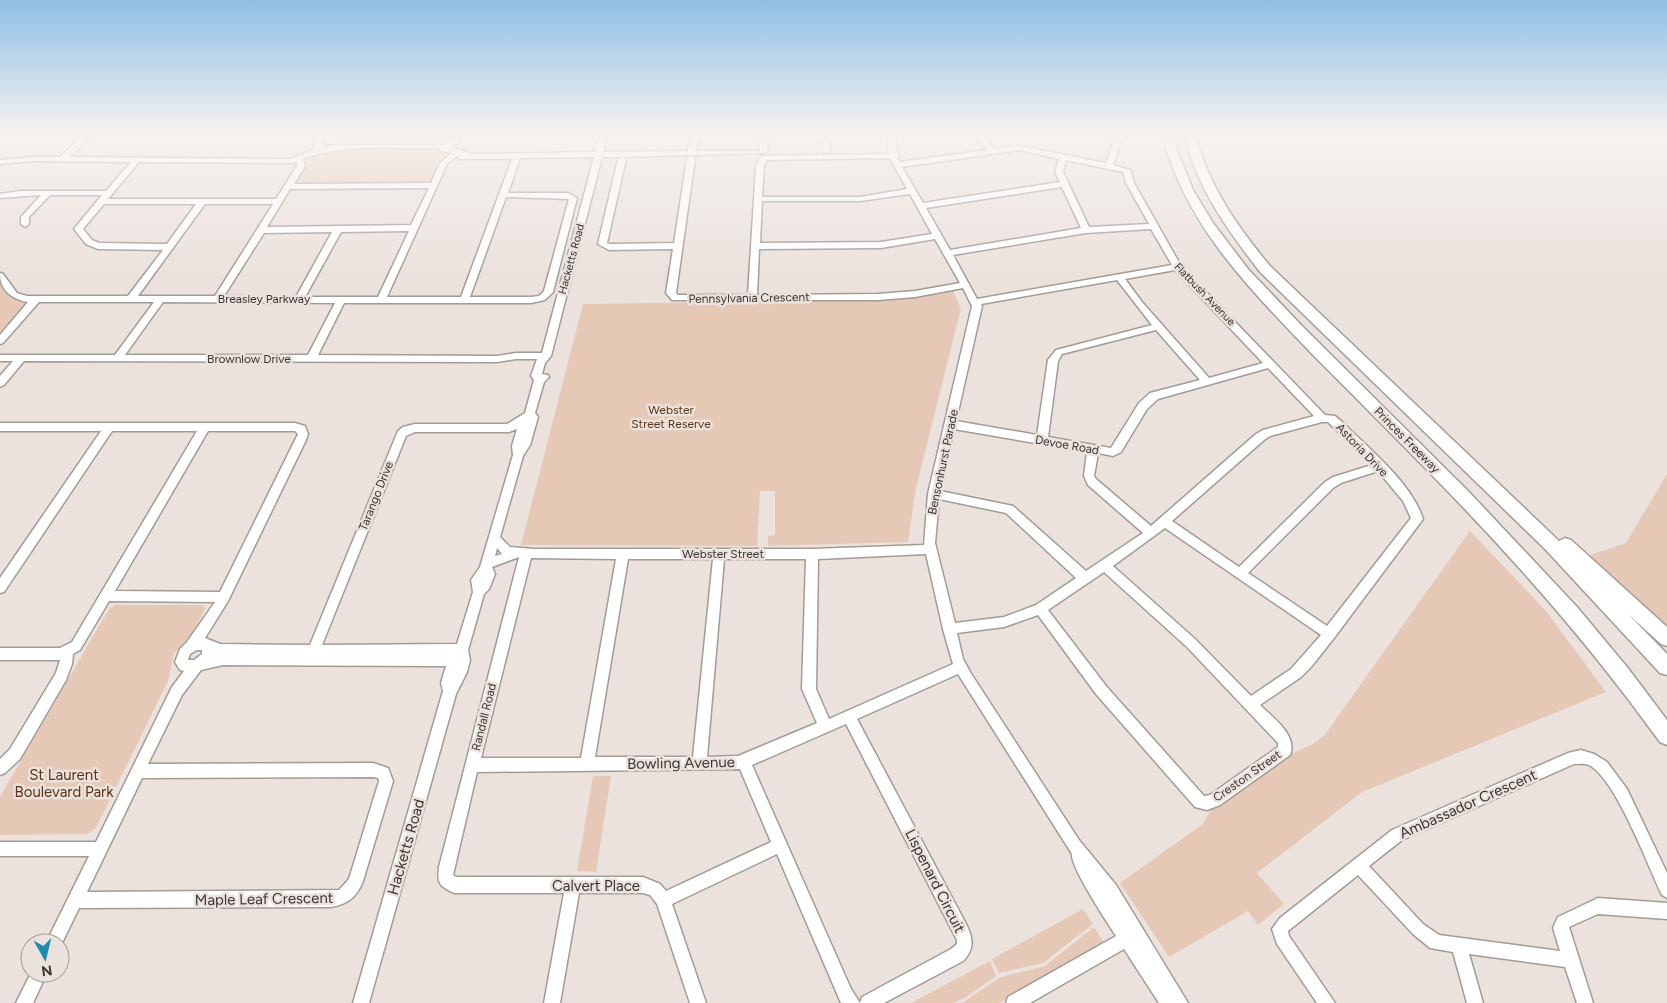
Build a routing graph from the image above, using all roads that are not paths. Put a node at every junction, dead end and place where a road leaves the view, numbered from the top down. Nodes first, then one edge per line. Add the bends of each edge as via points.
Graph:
1 (120, 180) edge
2 (292, 180) edge
3 (436, 180) edge
4 (508, 180) edge
5 (592, 180) edge
6 (617, 180) edge
7 (687, 180) edge
8 (759, 180) edge
9 (908, 180) edge
10 (1062, 180) edge
11 (1129, 180) edge
12 (1181, 180) edge
13 (1204, 180) edge
14 (1064, 184) junction
15 (434, 185) junction
16 (911, 186) junction
17 (288, 187) junction
18 (48, 193) junction
19 (108, 193) junction
20 (502, 195) junction
21 (3, 196) dead end
22 (758, 199) junction
23 (101, 202) junction
24 (202, 202) junction
25 (279, 202) junction
26 (922, 206) junction
27 (25, 224) dead end
28 (1154, 226) junction
29 (414, 228) junction
30 (338, 229) junction
31 (261, 230) junction
32 (1086, 230) junction
33 (938, 236) junction
34 (678, 246) junction
35 (755, 246) junction
36 (169, 247) junction
37 (948, 252) junction
38 (1177, 267) junction
39 (0, 276) edge
40 (1119, 278) junction
41 (966, 285) junction
42 (752, 298) junction
43 (36, 299) junction
44 (131, 299) junction
45 (161, 299) junction
46 (218, 299) junction
47 (299, 299) junction
48 (341, 299) junction
49 (381, 300) junction
50 (464, 300) junction
51 (975, 302) junction
52 (1158, 326) junction
53 (0, 341) edge
54 (0, 358) edge
55 (21, 358) junction
56 (118, 358) junction
57 (311, 359) junction
58 (544, 360) junction
59 (1271, 364) junction
60 (1207, 382) junction
61 (0, 383) edge
62 (527, 416) junction
63 (1322, 418) junction
64 (950, 424) junction
65 (109, 427) junction
66 (205, 427) junction
67 (509, 428) junction
68 (2, 429) edge
69 (1442, 440) junction
70 (1042, 441) junction
71 (517, 450) junction
72 (1093, 450) junction
73 (1379, 467) junction
74 (934, 494) junction
75 (1165, 522) junction
76 (1151, 533) junction
77 (494, 538) junction
78 (930, 549) junction
79 (521, 554) junction
80 (624, 554) junction
81 (719, 554) junction
82 (812, 554) junction
83 (1104, 565) junction
84 (484, 570) junction
85 (1239, 574) junction
86 (1085, 578) junction
87 (0, 588) edge
88 (105, 596) junction
89 (224, 596) junction
90 (1040, 609) junction
91 (949, 629) junction
92 (1330, 634) junction
93 (1667, 638) edge
94 (202, 646) junction
95 (67, 652) junction
96 (0, 654) edge
97 (312, 655) junction
98 (460, 657) junction
99 (182, 664) junction
100 (198, 665) junction
101 (960, 667) junction
102 (1667, 667) edge
103 (177, 691) junction
104 (1250, 704) junction
105 (849, 716) junction
106 (826, 726) junction
107 (1667, 736) edge
108 (744, 762) junction
109 (699, 764) junction
110 (472, 765) junction
111 (587, 765) junction
112 (0, 768) edge
113 (138, 771) junction
114 (780, 845) junction
115 (0, 849) edge
116 (100, 849) junction
117 (1358, 864) junction
118 (446, 881) joint
119 (573, 886) junction
120 (1667, 890) edge
121 (75, 900) junction
122 (662, 900) junction
123 (1667, 911) edge
124 (59, 933) edge
125 (1132, 935) junction
126 (1459, 946) junction
127 (1570, 960) junction
128 (34, 983) edge
129 (24, 1003) edge
130 (361, 1003) edge
131 (552, 1003) edge
132 (698, 1003) edge
133 (852, 1003) edge
134 (868, 1003) edge
135 (1014, 1003) edge
136 (1168, 1003) edge
137 (1180, 1003) edge
138 (1327, 1003) edge
139 (1475, 1003) edge
140 (1585, 1003) edge

1 - 19 street
2 - 17 street
3 - 15 street
4 - 20 street
5 - 58 street, Hacketts Road
6 - 34 street via 602,244 609,247
7 - 34 street, Pennsylvania Crescent
8 - 22 street
9 - 16 street
10 - 14 street
11 - 28 street, Flatbush Avenue
12 - 107 highway, Princes Freeway via 1211,232 1243,272 1526,561 1616,666
13 - 69 highway, Princes Freeway via 1233,229 1266,269
14 - 26 street
14 - 32 street
15 - 17 street
15 - 29 street
16 - 22 street via 860,198
16 - 26 street
17 - 25 street
18 - 19 street
18 - 21 street
18 - 27 street via 25,217
19 - 23 street
20 - 50 street
20 - 50 street, Breasley Parkway via 568,195 573,198 548,292 538,300
22 - 35 street
23 - 24 street
23 - 36 street via 78,229 90,242 107,247
24 - 25 street
24 - 36 street
25 - 31 street
26 - 33 street
28 - 32 street
28 - 38 street, Flatbush Avenue
29 - 30 street
29 - 49 street
30 - 31 street
30 - 47 street
31 - 46 street
32 - 37 street
33 - 35 street via 881,245
33 - 37 street
34 - 42 street, Pennsylvania Crescent via 673,297
35 - 42 street
36 - 44 street
37 - 41 street
38 - 40 street
38 - 59 street, Flatbush Avenue
39 - 43 street, Breasley Parkway via 17,297
40 - 51 street
40 - 52 street
41 - 42 street, Pennsylvania Crescent via 878,297
41 - 51 street
43 - 44 street, Breasley Parkway
43 - 53 street
44 - 45 street, Breasley Parkway
45 - 46 street, Breasley Parkway
45 - 56 street
46 - 47 street, Breasley Parkway
47 - 48 street, Breasley Parkway
48 - 49 street, Breasley Parkway
48 - 57 street
49 - 50 street, Breasley Parkway
51 - 64 street, Bensonhurst Parade via 977,314
52 - 60 street
52 - 70 street via 1059,352 1053,360
54 - 55 street, Brownlow Drive
55 - 56 street, Brownlow Drive
55 - 61 street
56 - 57 street, Brownlow Drive
57 - 58 street, Brownlow Drive
58 - 62 street, Hacketts Road via 544,377 539,380
59 - 60 street, Devoe Road
59 - 63 street, Flatbush Avenue
60 - 72 street, Devoe Road via 1154,396 1143,406 1117,450
62 - 67 street, Tarango Drive
62 - 71 street, Hacketts Road via 533,417 527,440
63 - 73 street, Astoria Drive via 1334,420
63 - 75 street, Astoria Drive via 1260,437
64 - 70 street, Devoe Road
64 - 74 street, Bensonhurst Parade
65 - 66 street
65 - 68 street
65 - 87 street
66 - 88 street
66 - 89 street via 295,427 303,431
67 - 71 street via 514,432
67 - 97 street, Tarango Drive via 415,428 402,434
69 - 93 highway via 1594,570
69 - 102 highway, Princes Freeway via 1551,544
70 - 72 street, Devoe Road
71 - 77 street, Hacketts Road
72 - 76 street via 1089,476 1092,482
73 - 85 street via 1328,485
73 - 92 street, Astoria Drive via 1401,490 1415,510 1417,519
74 - 78 street, Bensonhurst Parade
74 - 86 street via 1009,509
75 - 76 street, Astoria Drive
75 - 85 street
76 - 83 street, Astoria Drive
77 - 79 street via 507,551
77 - 84 street, Hacketts Road
78 - 82 street, Webster Street
78 - 91 street, Bensonhurst Parade
79 - 80 street, Webster Street
79 - 84 street, Webster Street
79 - 110 street, Randall Road
80 - 81 street, Webster Street
80 - 111 street
81 - 82 street, Webster Street
81 - 109 street
82 - 106 street via 809,689
83 - 86 street, Astoria Drive
83 - 104 street, Creston Street via 1191,643
84 - 98 street, Hacketts Road via 476,585 479,592
85 - 92 street
86 - 90 street, Astoria Drive
88 - 89 street
88 - 95 street via 76,646
89 - 94 street
90 - 91 street, Astoria Drive via 1004,622
90 - 104 street, Creston Street via 1101,690 1200,802 1215,800 1286,748 1282,737
91 - 101 street, Bensonhurst Parade
92 - 104 street, Astoria Drive via 1296,673
94 - 97 street
94 - 99 street via 182,655
94 - 100 street via 210,653
95 - 96 street
95 - 112 street via 65,668 15,754
97 - 98 street
97 - 100 street via 223,659
98 - 130 street, Hacketts Road via 457,684 450,691
99 - 100 street via 188,667
99 - 103 street
100 - 103 street
101 - 105 street, Bowling Avenue
101 - 125 street, Bensonhurst Parade via 1074,845 1090,880
103 - 113 street
105 - 106 street, Bowling Avenue
105 - 134 street, Lispenard Circuit via 965,941 963,950 957,955
106 - 108 street, Bowling Avenue
108 - 109 street, Bowling Avenue
108 - 114 street
109 - 111 street, Bowling Avenue
110 - 111 street, Bowling Avenue
110 - 118 street, Randall Road via 444,873
113 - 116 street
113 - 121 street, Maple Leaf Crescent via 373,770 383,773 386,784 356,881 341,898
114 - 122 street
114 - 133 street via 845,995
115 - 116 street
116 - 121 street
117 - 120 street, Ambassador Crescent via 1406,830 1583,756 1591,758 1604,769 1622,794
117 - 126 street via 1425,936 1436,942
117 - 138 street, Ambassador Crescent via 1280,929 1280,936
118 - 119 street, Calvert Place via 454,885
119 - 122 street, Calvert Place via 649,886 658,892
119 - 131 street
121 - 124 street
122 - 132 street
123 - 127 street via 1598,906 1567,919 1561,928
125 - 135 street
125 - 136 street, Bensonhurst Parade
125 - 137 street, Bensonhurst Parade
126 - 127 street
126 - 139 street
127 - 140 street
128 - 129 street

